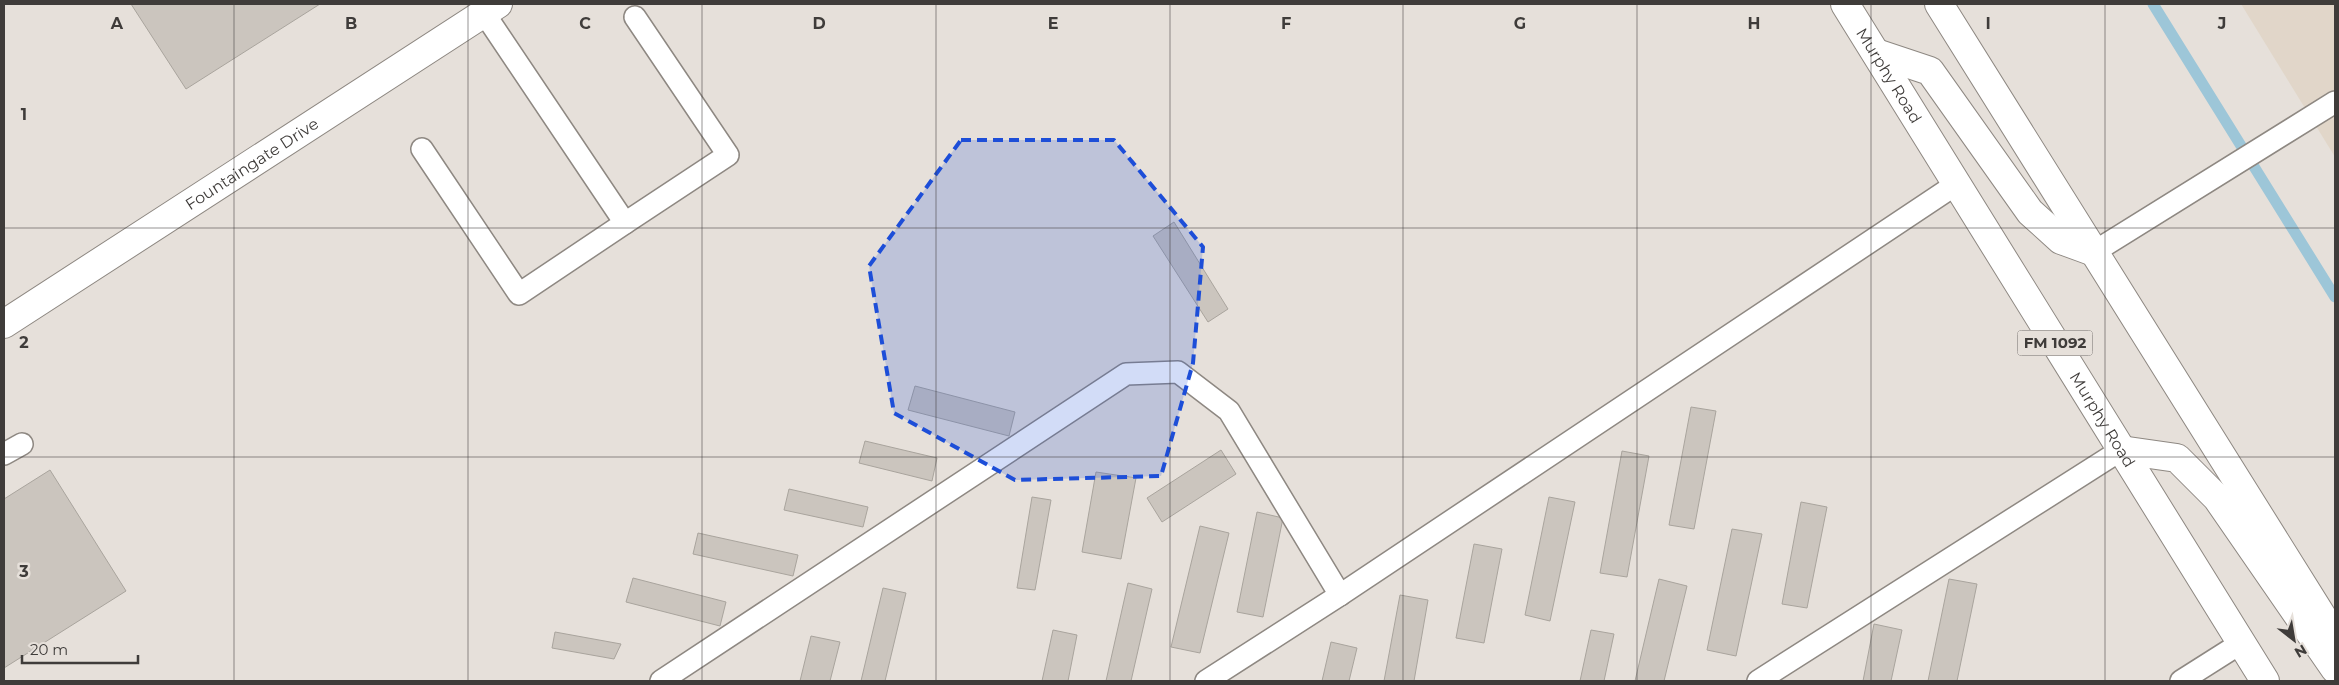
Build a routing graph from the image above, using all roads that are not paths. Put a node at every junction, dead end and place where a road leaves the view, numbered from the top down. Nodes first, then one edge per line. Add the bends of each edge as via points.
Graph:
1 (1845, 4) edge
2 (1939, 4) edge
3 (491, 8) edge
4 (635, 17) dead end
5 (1876, 53) junction
6 (2329, 106) edge
7 (422, 149) dead end
8 (1958, 183) junction
9 (625, 223) junction
10 (2094, 252) junction
11 (4, 324) edge
12 (2120, 450) junction
13 (1340, 595) junction
14 (2335, 637) edge
15 (2241, 643) junction
16 (2335, 669) edge
17 (661, 681) edge
18 (1206, 681) edge
19 (1758, 681) edge
20 (2181, 681) edge
21 (2265, 681) edge

1 - 5 main road, Murphy Road / FM 1092
2 - 10 main road
3 - 9 lane
3 - 11 main road, Fountaingate Drive
4 - 9 lane via 728,154
5 - 8 main road, Murphy Road / FM 1092
5 - 10 main road via 1930,71 2030,212 2061,240
6 - 10 lane
7 - 9 lane via 519,294
8 - 12 main road, Murphy Road / FM 1092
8 - 13 lane
10 - 14 main road
12 - 15 main road, Murphy Road / FM 1092
12 - 16 main road via 2177,458 2217,498
12 - 19 lane
13 - 17 lane via 1229,411 1178,372 1126,374
13 - 18 lane
15 - 20 lane
15 - 21 main road, Murphy Road / FM 1092

